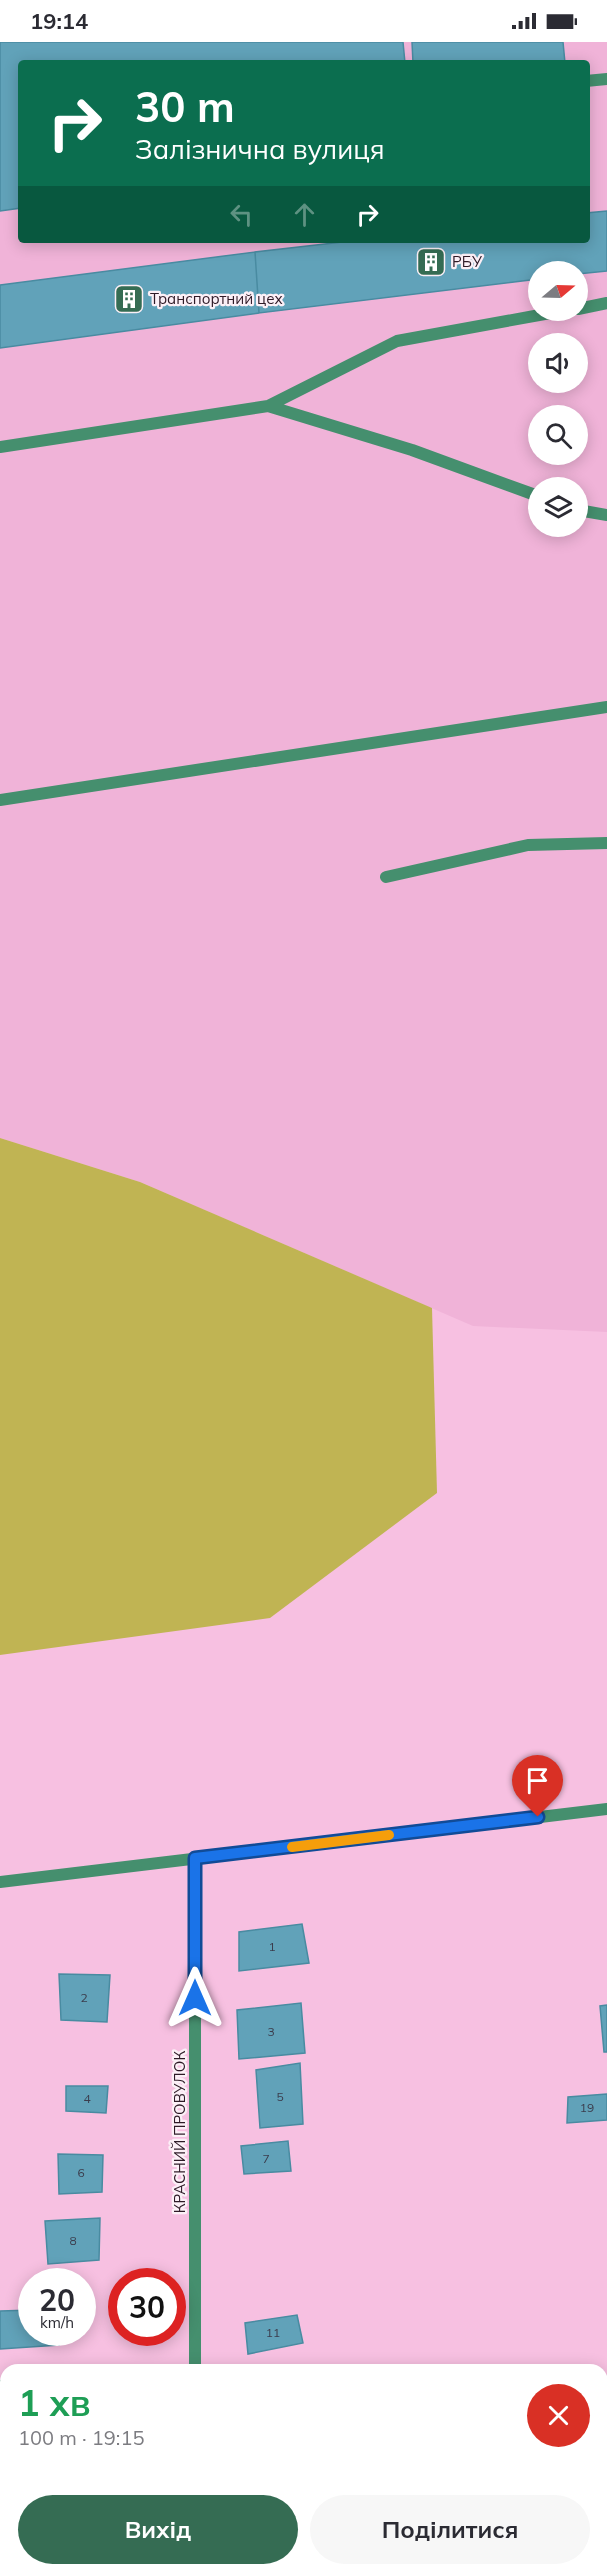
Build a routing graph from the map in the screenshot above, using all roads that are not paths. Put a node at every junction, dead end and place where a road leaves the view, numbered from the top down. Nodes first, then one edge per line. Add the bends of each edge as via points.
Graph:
1 (607, 79) edge
2 (590, 81) edge
3 (607, 303) edge
4 (588, 307) edge
5 (528, 317) edge
6 (268, 406) junction
7 (0, 447) edge
8 (528, 492) edge
9 (588, 512) edge
10 (607, 515) edge
11 (607, 706) edge
12 (0, 800) edge
13 (607, 843) edge
14 (386, 877) dead end
15 (607, 1809) edge
16 (195, 1858) junction
17 (0, 1882) edge
18 (195, 2364) edge

1 - 2 street
3 - 4 street
5 - 6 street via 397,341
6 - 7 street
6 - 8 street via 412,450
9 - 10 street
11 - 12 street
13 - 14 street via 528,845
15 - 16 street
16 - 17 street
16 - 18 street, КРАСНИЙ ПРОВУЛОК

